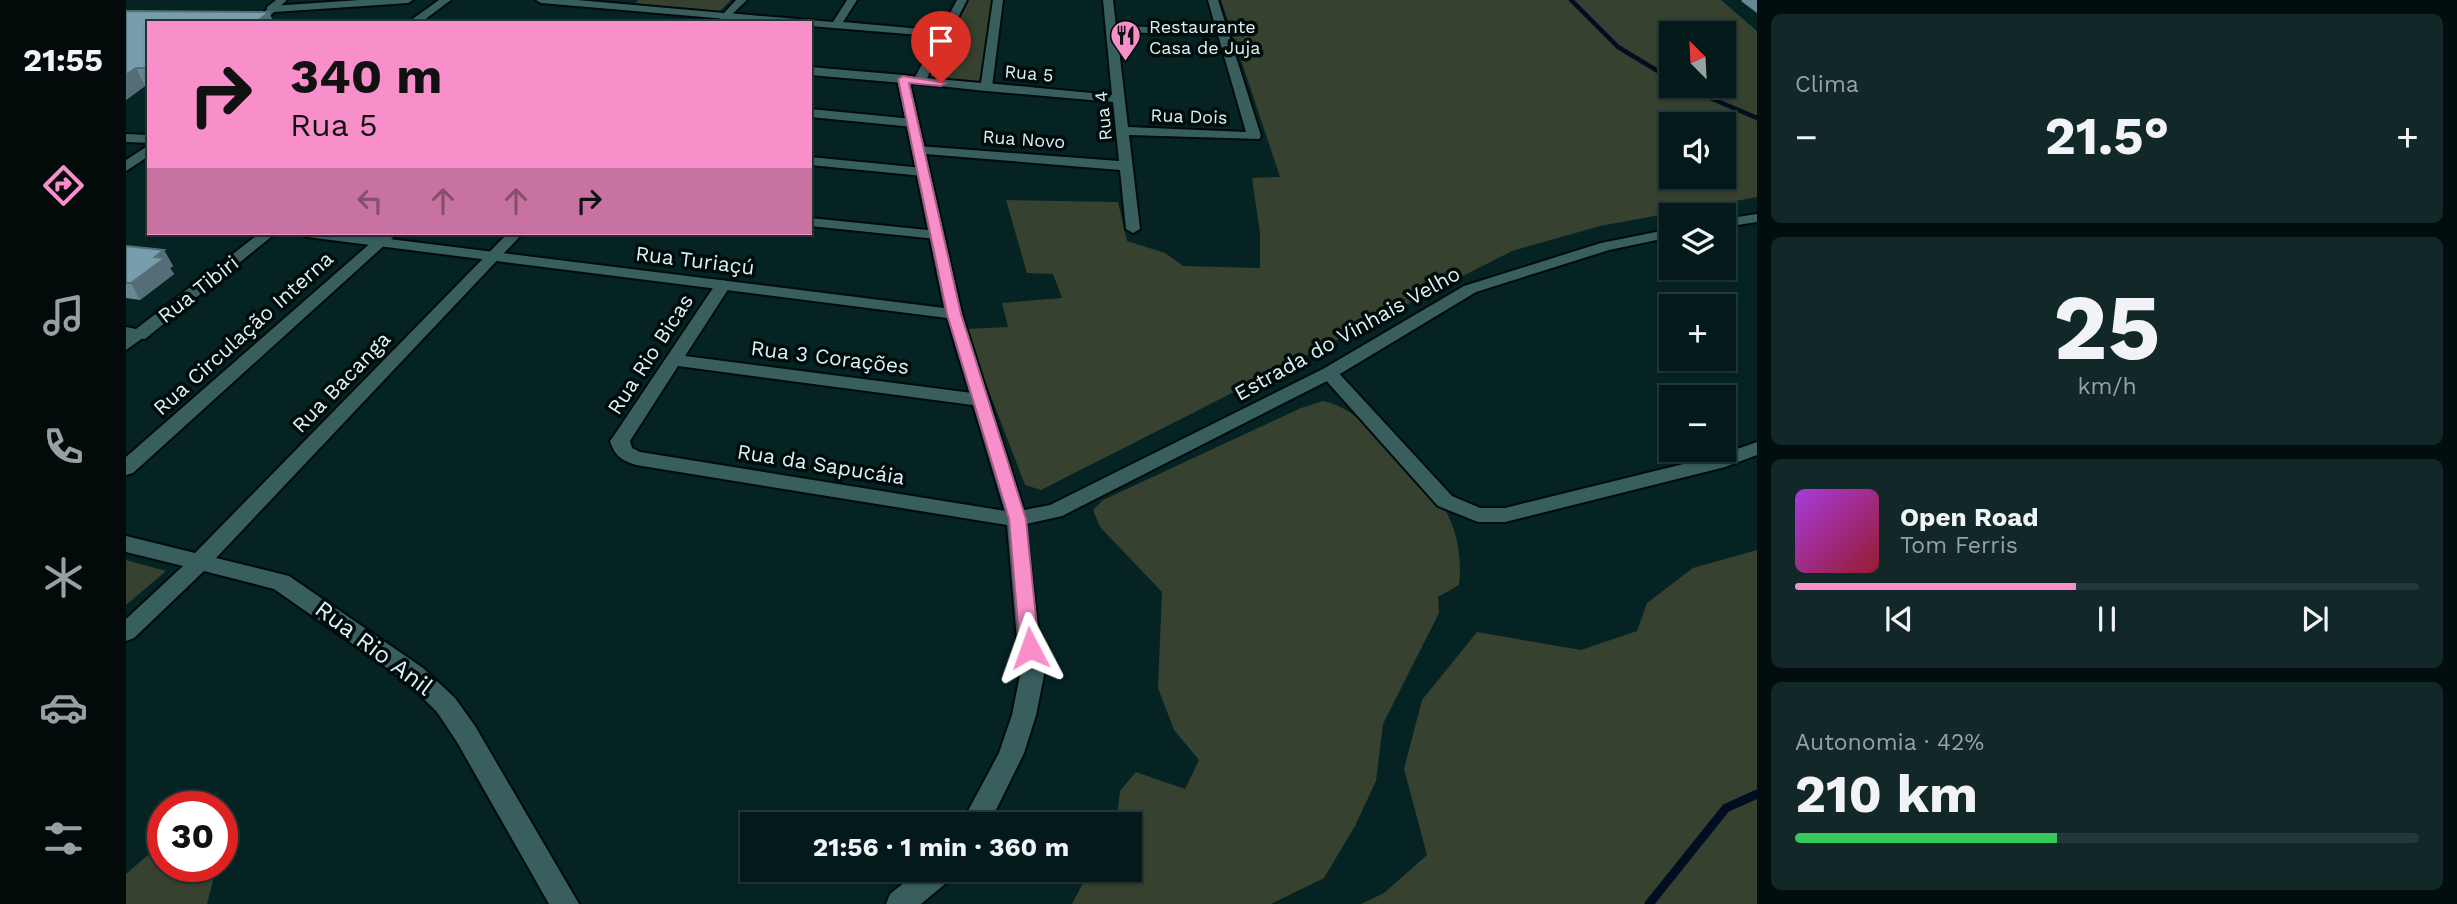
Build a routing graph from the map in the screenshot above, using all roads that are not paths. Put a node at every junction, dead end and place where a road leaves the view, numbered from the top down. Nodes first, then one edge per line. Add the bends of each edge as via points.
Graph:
1 (282, 0) edge
2 (408, 0) edge
3 (446, 0) edge
4 (541, 0) edge
5 (742, 0) edge
6 (852, 0) edge
7 (962, 0) edge
8 (999, 0) edge
9 (1108, 0) edge
10 (1213, 0) edge
11 (626, 4) edge
12 (271, 9) junction
13 (723, 19) edge
14 (258, 21) edge
15 (415, 21) edge
16 (766, 21) edge
17 (812, 23) edge
18 (836, 25) junction
19 (1111, 29) junction
20 (1222, 32) junction
21 (944, 34) junction
22 (812, 71) edge
23 (903, 79) junction
24 (919, 81) junction
25 (986, 87) junction
26 (1119, 99) junction
27 (812, 113) edge
28 (913, 123) junction
29 (1122, 131) junction
30 (126, 138) edge
31 (147, 139) edge
32 (918, 150) junction
33 (147, 151) edge
34 (812, 160) edge
35 (1126, 166) junction
36 (126, 167) edge
37 (923, 172) junction
38 (1757, 218) edge
39 (1736, 221) edge
40 (812, 222) edge
41 (1133, 229) dead end
42 (267, 235) edge
43 (346, 235) edge
44 (514, 235) edge
45 (937, 235) junction
46 (1659, 235) edge
47 (386, 237) edge
48 (493, 256) junction
49 (723, 285) junction
50 (954, 314) junction
51 (130, 337) edge
52 (673, 360) junction
53 (1329, 373) junction
54 (980, 400) junction
55 (1757, 447) edge
56 (621, 448) joint
57 (126, 468) edge
58 (1017, 519) junction
59 (126, 544) edge
60 (199, 563) junction
61 (126, 632) edge
62 (982, 812) edge
63 (927, 882) edge
64 (565, 904) edge
65 (900, 904) edge

1 - 12 street
2 - 12 street
3 - 15 street
4 - 11 street
5 - 13 street
6 - 18 street
7 - 21 street
8 - 25 street
9 - 19 street, Rua 4
10 - 20 street
11 - 13 street
12 - 14 street
13 - 16 street
17 - 18 street
18 - 21 street
19 - 20 street
19 - 26 street, Rua 4
20 - 29 street, Rua Dois via 1254,136
21 - 24 street
22 - 23 street, Rua 5
23 - 24 street, Rua 5
23 - 28 street
24 - 25 street, Rua 5
25 - 26 street, Rua 5
26 - 29 street, Rua 4
27 - 28 street
28 - 32 street
29 - 35 street, Rua 4
30 - 31 street
32 - 35 street, Rua Novo
32 - 37 street
33 - 36 street
34 - 37 street
35 - 41 street, Rua 4
37 - 45 street
38 - 39 street
40 - 45 street
42 - 51 street, Rua Tibiri
43 - 47 street, Rua Turiaçú
44 - 48 street, Rua Bacanga
45 - 50 street
46 - 53 street, Estrada do Vinhais Velho via 1615,244 1470,289
47 - 48 street, Rua Turiaçú
47 - 57 street, Rua Circulação Interna
48 - 49 street, Rua Turiaçú
48 - 60 street, Rua Bacanga
49 - 50 street, Rua Turiaçú
49 - 52 street, Rua Rio Bicas
50 - 54 street
52 - 54 street, Rua 3 Corações
52 - 56 street, Rua Rio Bicas via 620,441
53 - 55 street via 1445,501 1478,515 1505,515 1725,460
53 - 58 street, Estrada do Vinhais Velho via 1055,512
54 - 58 street
56 - 58 street, Rua da Sapucáia via 636,458
58 - 62 street via 1030,694 1014,752
59 - 60 street
60 - 61 street, Rua Bacanga
60 - 64 street, Rua Rio Anil via 270,578 293,588 431,688 466,734
63 - 65 street

